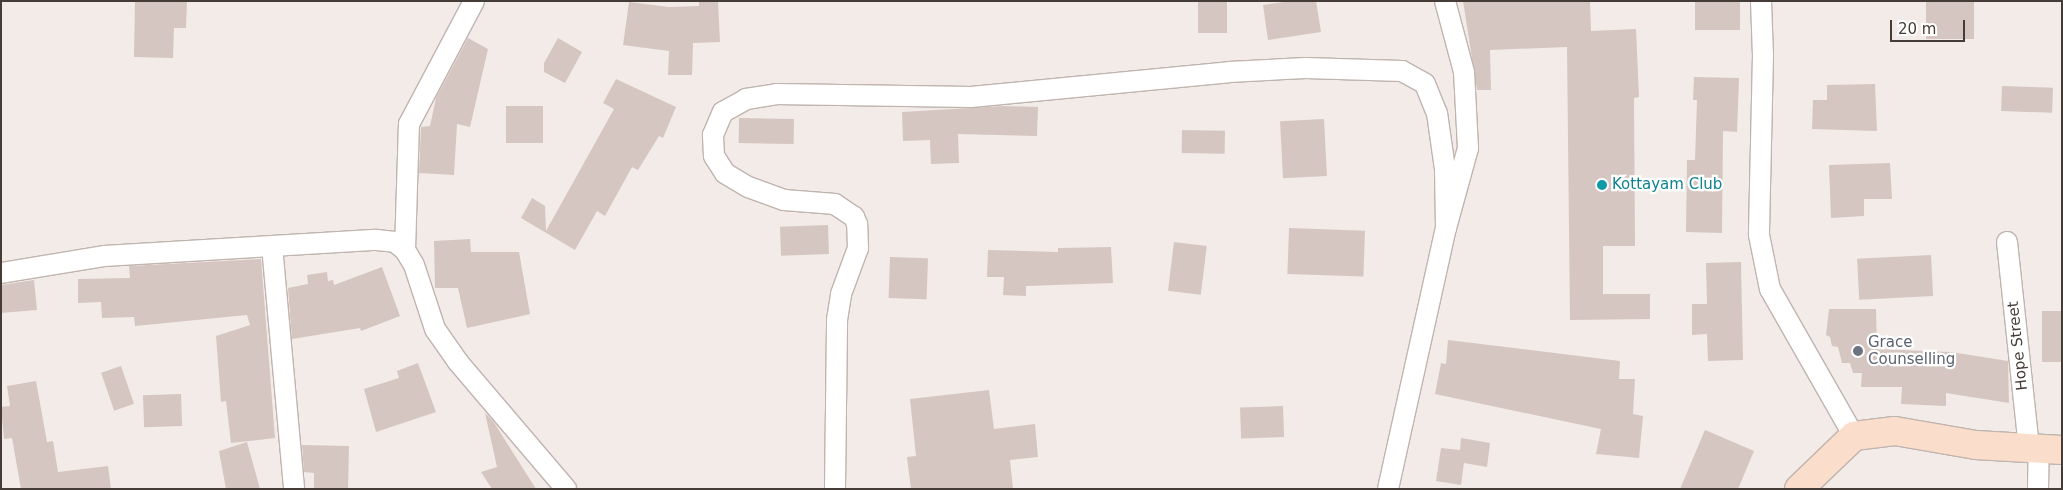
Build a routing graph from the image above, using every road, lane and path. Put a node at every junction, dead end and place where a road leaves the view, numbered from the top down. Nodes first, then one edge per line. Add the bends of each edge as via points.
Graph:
1 (474, 1) edge
2 (1445, 1) edge
3 (1761, 1) edge
4 (1446, 228) junction
5 (2007, 242) dead end
6 (272, 246) junction
7 (405, 250) junction
8 (1, 273) edge
9 (1854, 436) junction
10 (2043, 450) edge
11 (294, 489) edge
12 (566, 489) edge
13 (835, 489) edge
14 (1388, 489) edge
15 (1799, 489) edge
16 (2038, 489) edge

1 - 7 street via 409,124
2 - 4 street via 1464,72 1468,148
3 - 9 street via 1764,55 1759,235 1770,289
4 - 13 street via 1445,169 1437,113 1426,84 1402,70 1306,68 1229,72 971,97 776,94 746,99 723,112 713,135 714,156 725,173 748,188 784,200 835,204 854,217 859,230 858,248 841,294 837,320
4 - 14 street
5 - 10 street, Hope Street
6 - 7 street via 377,240 395,242
6 - 8 street via 104,256
6 - 11 street
7 - 12 street via 434,329
9 - 10 main road via 1895,431 1976,445
9 - 15 main road
10 - 16 street, Hope Street

